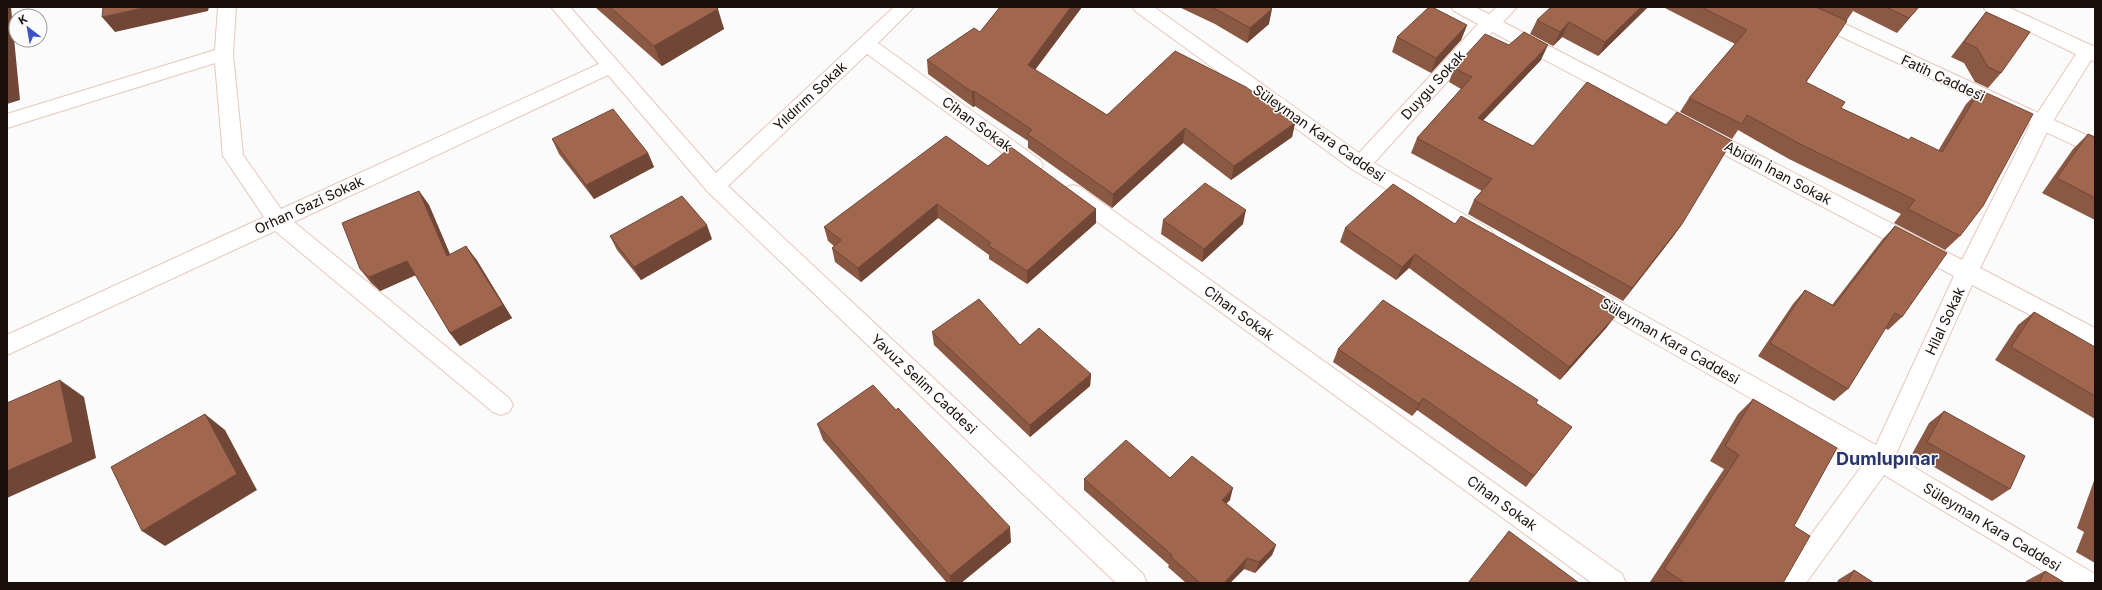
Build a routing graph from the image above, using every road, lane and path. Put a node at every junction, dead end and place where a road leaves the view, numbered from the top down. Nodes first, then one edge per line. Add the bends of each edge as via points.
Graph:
1 (227, 7) edge
2 (560, 7) edge
3 (905, 7) edge
4 (1141, 7) edge
5 (1460, 7) edge
6 (1508, 7) edge
7 (1792, 7) edge
8 (1992, 7) edge
9 (1490, 22) junction
10 (866, 44) junction
11 (224, 54) junction
12 (2091, 54) edge
13 (612, 66) junction
14 (7, 122) edge
15 (2041, 123) junction
16 (2095, 148) edge
17 (1360, 165) junction
18 (715, 186) junction
19 (277, 220) junction
20 (1499, 244) edge
21 (1967, 272) junction
22 (1568, 283) edge
23 (2095, 339) edge
24 (7, 345) edge
25 (501, 405) dead end
26 (1881, 460) junction
27 (1134, 583) edge
28 (1613, 583) edge
29 (1791, 583) edge
30 (2087, 583) edge

1 - 11 street
2 - 13 street, Yavuz Selim Caddesi
3 - 10 street, Yıldırım Sokak
4 - 17 street, Süleyman Kara Caddesi
5 - 9 street, Abidin İnan Sokak
6 - 9 street, Duygu Sokak
7 - 15 street, Fatih Caddesi
8 - 12 street
9 - 17 street, Duygu Sokak
9 - 21 street, Abidin İnan Sokak
10 - 18 street, Yıldırım Sokak
10 - 28 street, Cihan Sokak
11 - 14 street
11 - 19 street via 233,156
12 - 15 street, Hilal Sokak
13 - 18 street, Yavuz Selim Caddesi
13 - 19 street, Orhan Gazi Sokak
15 - 16 street, Fatih Caddesi
15 - 21 street, Hilal Sokak
17 - 20 street, Süleyman Kara Caddesi
18 - 27 street, Yavuz Selim Caddesi
19 - 24 street, Orhan Gazi Sokak
19 - 25 street
21 - 23 street, Abidin İnan Sokak
21 - 26 street, Hilal Sokak
22 - 26 street, Süleyman Kara Caddesi
26 - 29 street, Hilal Sokak
26 - 30 street, Süleyman Kara Caddesi

